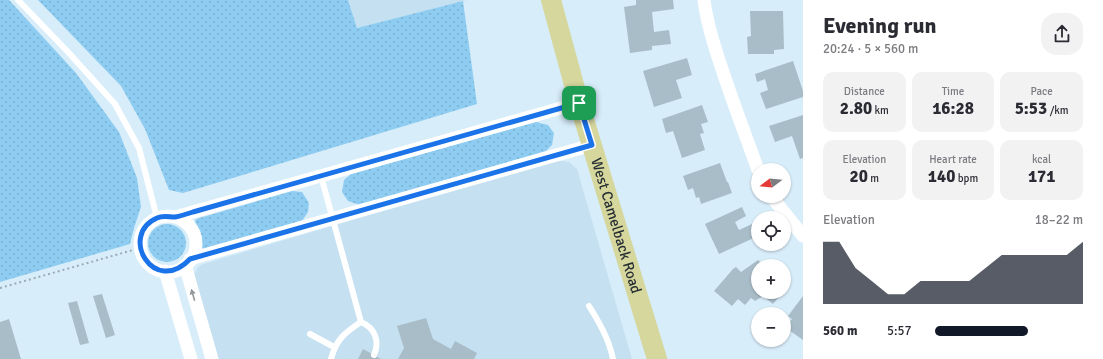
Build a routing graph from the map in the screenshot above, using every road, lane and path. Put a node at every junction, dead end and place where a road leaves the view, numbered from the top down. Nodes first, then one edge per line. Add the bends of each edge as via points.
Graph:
1 (18, 0) edge
2 (550, 0) edge
3 (704, 0) edge
4 (579, 103) junction
5 (592, 145) junction
6 (755, 163) edge
7 (321, 176) junction
8 (777, 203) edge
9 (174, 217) junction
10 (157, 218) junction
11 (333, 219) junction
12 (803, 236) edge
13 (140, 248) junction
14 (188, 262) junction
15 (165, 271) junction
16 (0, 288) edge
17 (589, 306) dead end
18 (201, 322) junction
19 (360, 322) junction
20 (182, 328) junction
21 (310, 334) dead end
22 (334, 348) junction
23 (374, 355) dead end
24 (191, 359) edge
25 (212, 359) edge
26 (331, 359) edge
27 (613, 359) edge
28 (657, 359) edge

1 - 10 lane via 115,104 139,148
2 - 4 main road, West Camelback Road
3 - 6 street via 712,40
4 - 5 main road, West Camelback Road
4 - 7 street
5 - 11 street
5 - 28 main road, West Camelback Road
7 - 9 street
7 - 11 lane
8 - 12 street
9 - 10 street
9 - 14 street via 183,220 194,234 194,251
10 - 13 street via 143,230
11 - 14 street
11 - 19 lane
13 - 15 street via 149,264
13 - 16 path
14 - 15 street via 179,269
18 -> 14 street
15 - 20 street
17 - 27 lane via 602,327
18 - 20 street
18 - 25 street
19 - 22 lane via 344,334
19 - 23 lane via 368,325 374,332 377,348
20 - 24 street
21 - 22 lane
22 - 26 lane

